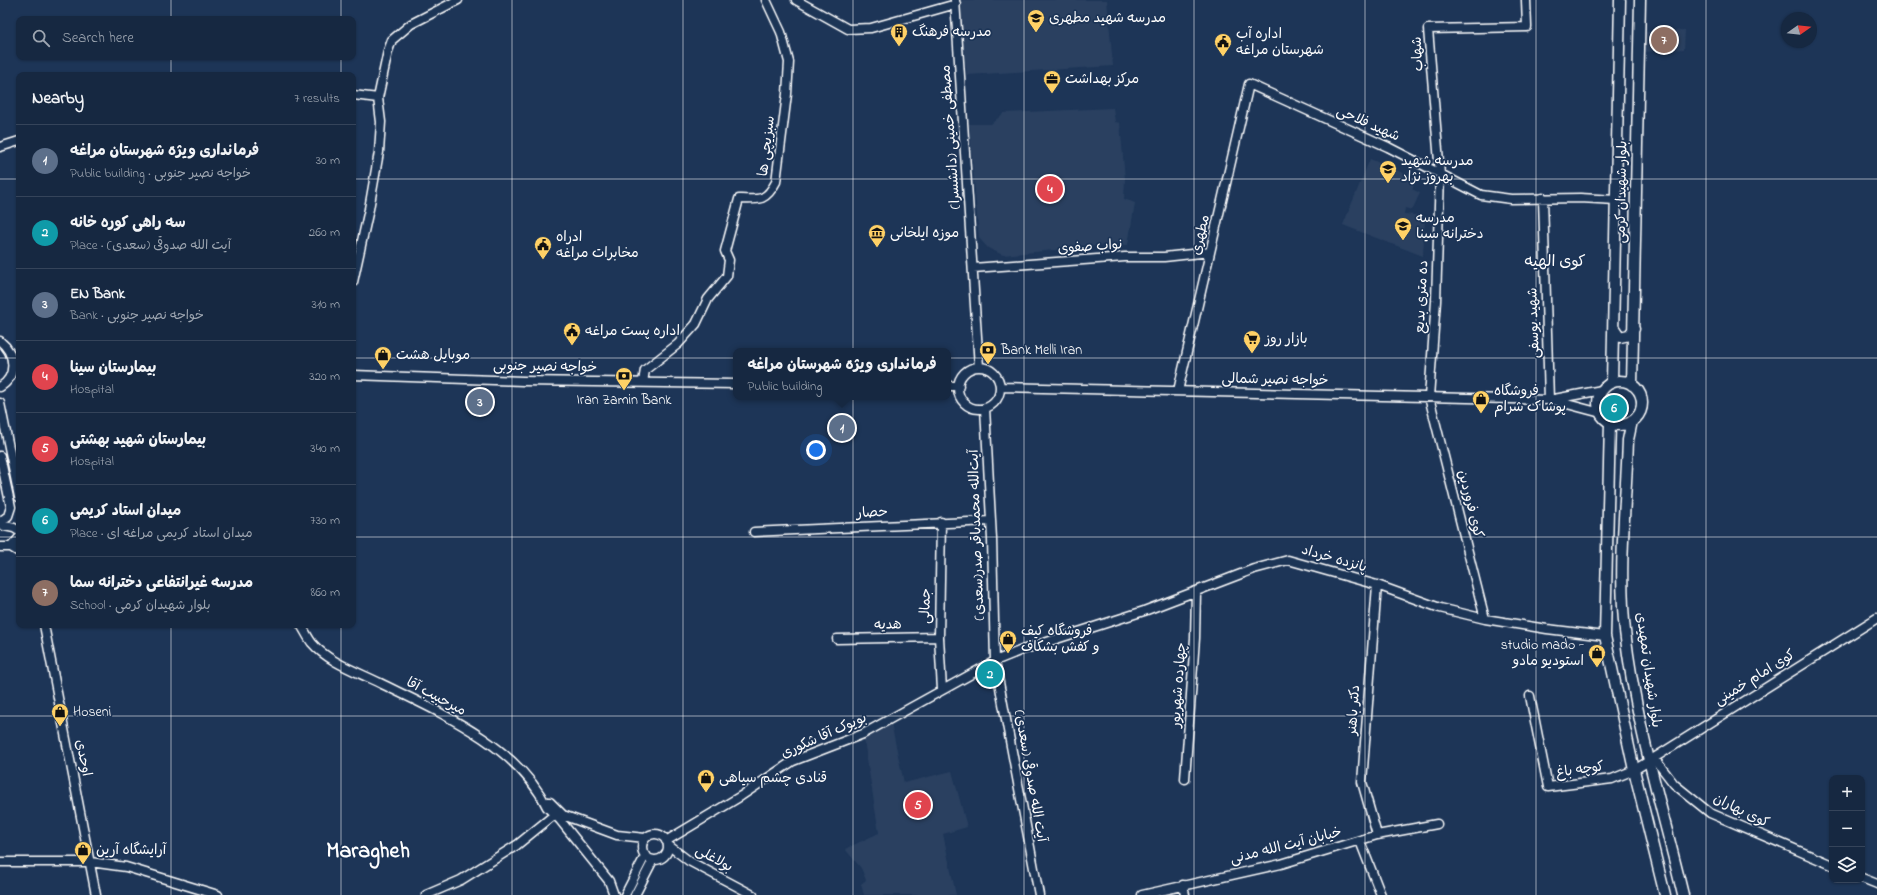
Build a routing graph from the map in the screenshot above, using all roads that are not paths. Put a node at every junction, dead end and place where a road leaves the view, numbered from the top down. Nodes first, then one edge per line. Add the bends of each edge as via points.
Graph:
1 (458, 0) edge
2 (766, 0) edge
3 (796, 0) edge
4 (1526, 0) edge
5 (1620, 0) edge
6 (1640, 0) edge
7 (956, 2) edge
8 (1249, 84) joint
9 (356, 95) edge
10 (378, 98) junction
11 (16, 142) edge
12 (0, 147) edge
13 (1440, 174) junction
14 (1543, 198) junction
15 (1616, 200) junction
16 (1210, 252) junction
17 (356, 268) edge
18 (973, 268) junction
19 (1614, 328) junction
20 (1634, 329) junction
21 (0, 341) edge
22 (16, 364) edge
23 (979, 368) junction
24 (356, 375) edge
25 (643, 382) junction
26 (1612, 382) junction
27 (733, 384) edge
28 (1632, 385) junction
29 (951, 386) edge
30 (959, 386) junction
31 (0, 387) edge
32 (1000, 387) junction
33 (1602, 390) junction
34 (1178, 391) junction
35 (1429, 397) junction
36 (1549, 400) junction
37 (0, 403) edge
38 (984, 408) junction
39 (1601, 412) junction
40 (1632, 421) junction
41 (1610, 422) junction
42 (0, 456) edge
43 (16, 473) edge
44 (991, 521) junction
45 (941, 522) junction
46 (0, 524) edge
47 (16, 529) edge
48 (754, 532) dead end
49 (16, 541) edge
50 (0, 547) edge
51 (11, 547) junction
52 (16, 550) edge
53 (1377, 585) junction
54 (1196, 592) junction
55 (1877, 618) edge
56 (1484, 619) junction
57 (45, 628) edge
58 (303, 628) edge
59 (1605, 636) junction
60 (939, 637) junction
61 (837, 639) dead end
62 (995, 661) junction
63 (942, 690) junction
64 (1530, 696) dead end
65 (1651, 760) junction
66 (1634, 770) junction
67 (1185, 779) dead end
68 (559, 817) junction
69 (1437, 824) dead end
70 (1377, 835) junction
71 (645, 838) junction
72 (1360, 841) junction
73 (667, 843) junction
74 (649, 858) junction
75 (0, 862) edge
76 (90, 862) junction
77 (1829, 864) edge
78 (1865, 879) edge
79 (1877, 884) edge
80 (1183, 885) junction
81 (750, 894) edge
82 (96, 895) edge
83 (218, 895) edge
84 (426, 895) edge
85 (614, 895) edge
86 (625, 895) edge
87 (635, 895) edge
88 (1039, 895) edge
89 (1142, 895) edge
90 (1185, 895) edge
91 (1381, 895) edge
92 (1665, 895) edge
93 (1682, 895) edge

1 - 10 street via 411,24 392,40
2 - 25 street, سبزیچی ها via 782,32 788,62 787,94 776,182 770,194 762,198 739,199 725,251 729,260 727,276 708,299 696,324 678,344 645,370
3 - 7 street via 848,29 870,28
4 - 13 street, شهاب via 1527,27 1428,29
5 - 15 main road, بلوار شهیدان کرمی
6 - 20 main road, بلوار شهیدان کرمی
7 - 18 street, مصطفی خمینی (دانشسرا)
8 - 13 street, شهید فلاحی via 1388,146
8 - 16 street, مطهری
9 - 10 street
10 - 17 street via 381,122 379,152
11 - 12 street
13 - 14 street, شهید فلاحی via 1481,195 1511,200
13 - 35 street, ده متری بدیع via 1436,301
14 - 15 street, شهید فلاحی
14 - 36 street, شهید یوسفی
15 - 19 main road, بلوار شهیدان کرمی
16 - 18 street, نواب صفوی
16 - 34 street, مطهری
18 - 23 street, مصطفی خمینی (دانشسرا)
19 - 20 main road via 1620,336 1629,336
19 - 26 main road, بلوار شهیدان کرمی
20 - 28 main road, بلوار شهیدان کرمی
21 - 22 street via 7,346
22 - 31 street
23 - 30 street via 968,371 960,380
23 - 32 street via 991,371
24 - 25 street, خواجه نصیر جنوبی
25 - 27 street, خواجه نصیر جنوبی
26 - 28 main road via 1621,381
26 - 33 main road
28 - 40 main road via 1638,390 1642,403
29 - 30 street
30 - 38 street via 965,403 977,409
32 - 34 street, خواجه نصیر شمالی
32 - 38 street via 994,402
33 - 36 street
33 - 39 main road via 1599,400
34 - 35 street, خواجه نصیر شمالی
35 - 36 street, خواجه نصیر شمالی
35 - 56 street, کوی فروردین
36 - 39 street
37 - 43 street
38 - 44 street, آیت‌الله محمدباقر صدر(سعدی)
39 - 41 main road
40 - 41 main road via 1621,424
40 - 65 main road, بلوار شهیدان تمهیدی via 1628,440 1623,576 1625,631
41 - 59 main road
42 - 46 street via 11,507 8,516
44 - 45 street, حصار
44 - 62 street, آیت‌الله محمدباقر صدر(سعدی)
45 - 48 street, حصار
45 - 60 street, جمالی
46 - 47 street
49 - 51 street
50 - 51 street
51 - 52 street
53 - 54 street, پانزده خرداد via 1288,560 1254,569
53 - 56 street, پانزده خرداد via 1440,608
53 - 70 street, دکتر باهنر via 1362,782
54 - 62 street, پانزده خرداد
54 - 67 street, چهارده شهریور
55 - 65 street, کوی امام خمینی
56 - 59 street, پانزده خرداد
57 - 76 street, اوحدی
58 - 68 street, میرحبیب آقا via 312,644 331,659 415,700 481,737 524,773
59 - 66 main road
60 - 61 street, هدیه
60 - 63 street, جمالی
62 - 63 street, بویوک آقا شکوری
62 - 88 street, آیت الله صدوقی (سعدی)
63 - 73 street, بویوک آقا شکوری via 863,734 793,761
64 - 66 street, کوچه باغ via 1548,787 1612,778
65 - 66 street, کوی امام خمینی
65 - 77 street, کوی بهاران via 1674,784 1710,813
65 - 93 main road, بلوار شهیدان تمهیدی
66 - 92 main road
68 - 71 street via 617,835
68 - 84 street via 461,880
68 - 85 street, میرحبیب آقا via 609,881
69 - 70 street, خیابان آیت الله مدنی
70 - 72 street, خیابان آیت الله مدنی
71 - 73 street via 657,834
71 - 74 street via 642,849
72 - 80 street, خیابان آیت الله مدنی via 1281,864
72 - 91 street
73 - 74 street via 664,856
73 - 81 street, بولاغلی via 689,860
74 - 86 street
74 - 87 street
75 - 76 street
76 - 82 street, اوحدی
76 - 83 street via 126,867
78 - 79 street
80 - 89 street, خیابان آیت الله مدنی
80 - 90 street

